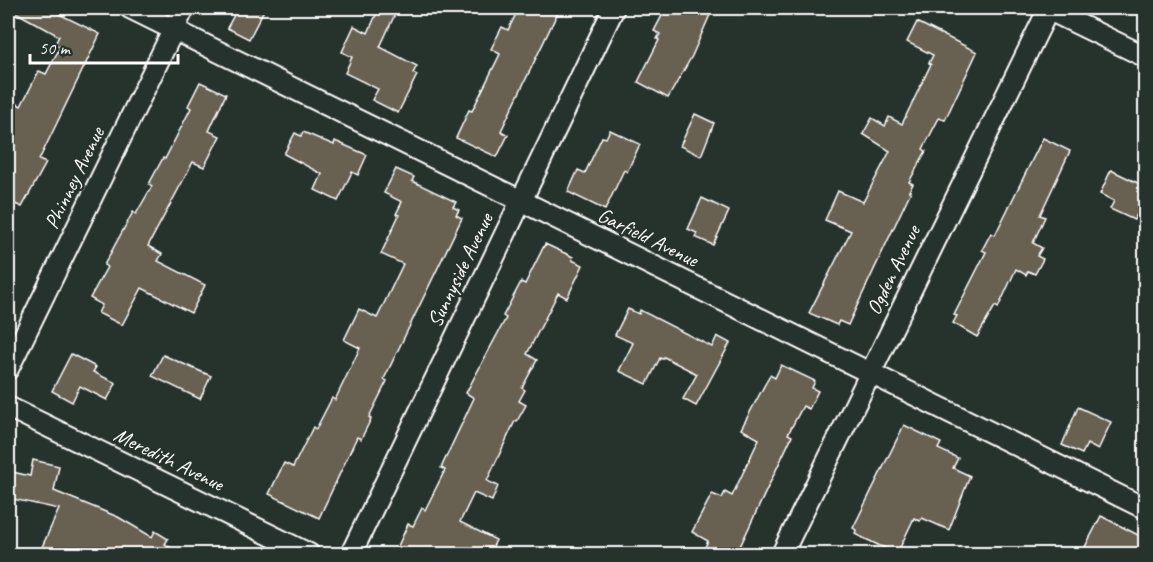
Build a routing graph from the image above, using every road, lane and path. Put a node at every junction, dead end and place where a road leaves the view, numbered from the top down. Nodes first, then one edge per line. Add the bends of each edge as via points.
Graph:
1 (130, 8) edge
2 (184, 8) edge
3 (614, 8) edge
4 (1048, 8) edge
5 (174, 29) junction
6 (1146, 57) edge
7 (520, 200) junction
8 (8, 369) edge
9 (870, 373) junction
10 (8, 407) edge
11 (1146, 509) edge
12 (309, 555) edge
13 (351, 555) edge
14 (782, 555) edge

1 - 5 street, Garfield Avenue
2 - 5 street, Phinney Avenue
3 - 7 street, Sunnyside Avenue
4 - 6 street
4 - 9 street, Ogden Avenue
5 - 7 street, Garfield Avenue
5 - 8 street, Phinney Avenue
7 - 9 street, Garfield Avenue
7 - 13 street, Sunnyside Avenue
9 - 11 street, Garfield Avenue
9 - 14 street, Ogden Avenue
10 - 12 street, Meredith Avenue

